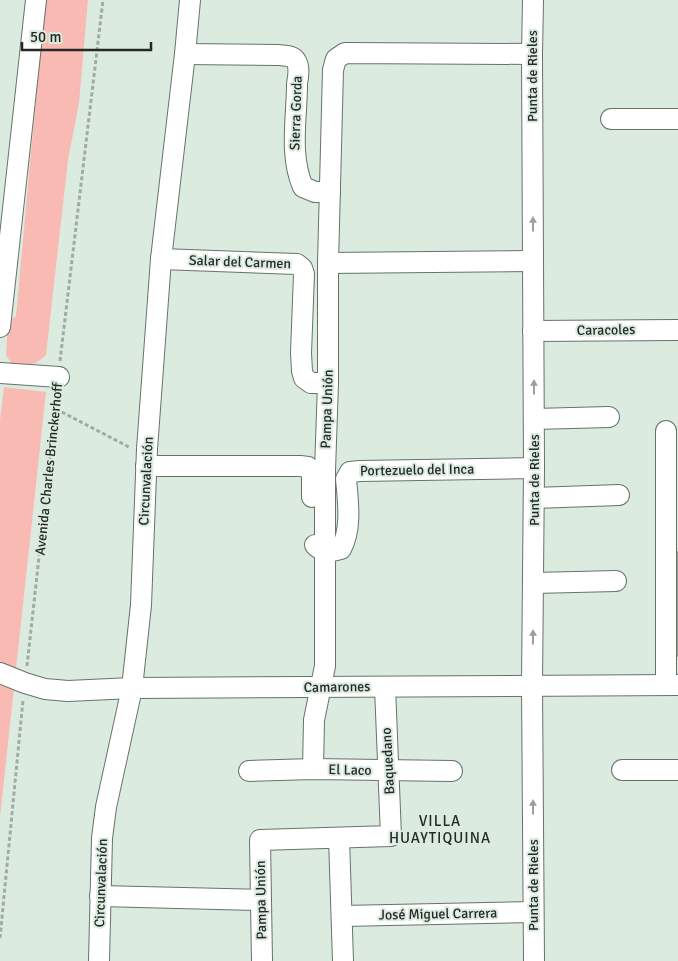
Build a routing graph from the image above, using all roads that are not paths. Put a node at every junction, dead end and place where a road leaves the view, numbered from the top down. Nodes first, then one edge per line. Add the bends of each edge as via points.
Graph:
1 (36, 0) edge
2 (190, 0) edge
3 (533, 0) edge
4 (185, 54) junction
5 (532, 54) junction
6 (611, 119) dead end
7 (678, 119) edge
8 (330, 192) junction
9 (4, 250) edge
10 (161, 259) junction
11 (533, 260) junction
12 (328, 262) junction
13 (3, 281) edge
14 (0, 326) edge
15 (678, 330) edge
16 (534, 331) junction
17 (0, 373) edge
18 (58, 377) road end
19 (328, 383) junction
20 (609, 417) dead end
21 (534, 419) junction
22 (666, 431) dead end
23 (147, 458) junction
24 (534, 468) junction
25 (619, 495) dead end
26 (534, 498) junction
27 (324, 552) junction
28 (616, 581) dead end
29 (534, 583) junction
30 (0, 673) edge
31 (672, 685) edge
32 (384, 686) junction
33 (532, 686) junction
34 (132, 688) junction
35 (321, 688) junction
36 (312, 770) junction
37 (622, 770) dead end
38 (678, 770) edge
39 (249, 771) dead end
40 (389, 771) junction
41 (452, 771) dead end
42 (339, 838) junction
43 (100, 896) junction
44 (261, 900) junction
45 (533, 912) junction
46 (342, 916) junction
47 (99, 961) edge
48 (262, 961) edge
49 (343, 961) edge
50 (534, 961) edge

1 - 9 street
2 - 4 street, Circunvalación
3 - 5 street, Punta de Rieles
4 - 8 street, Sierra Gorda via 291,57 298,68 295,159 298,176 303,187 315,192
4 - 10 street, Circunvalación
5 - 8 street, Pampa Unión via 345,53 336,59 333,70
11 -> 5 street, Punta de Rieles
6 - 7 street
8 - 12 street, Pampa Unión
9 - 13 street
10 - 19 street, Salar del Carmen via 298,264 304,274 302,371 304,378 311,383
10 - 23 street, Circunvalación
11 - 12 street
11 - 16 street, Punta de Rieles
12 - 19 street, Pampa Unión
13 - 14 street
15 - 16 street, Caracoles
21 -> 16 street, Punta de Rieles
17 - 18 street
19 - 27 street, Pampa Unión
20 - 21 street
21 - 24 street, Punta de Rieles
22 - 31 street
23 - 27 street via 308,467 312,473 311,540
23 - 34 street, Circunvalación via 141,605
24 - 26 street, Punta de Rieles
24 - 27 street, Portezuelo del Inca via 350,472 346,479 346,540 341,549
25 - 26 street
26 - 29 street, Punta de Rieles
27 - 35 street, Pampa Unión via 325,666
28 - 29 street
33 -> 29 street, Punta de Rieles
30 - 34 street, Camarones via 44,689
31 - 33 street, Camarones
32 - 33 street, Camarones
32 - 35 street, Camarones
32 - 40 street, Baquedano
45 -> 33 street, Punta de Rieles
34 - 35 street, Camarones
34 - 43 street, Circunvalación via 106,807
35 - 36 street, Pampa Unión via 314,720
36 - 39 street, El Laco
36 - 40 street, El Laco
37 - 38 street
40 - 41 street, El Laco
40 - 42 street, Baquedano via 392,836
42 - 44 street, Pampa Unión via 260,840
42 - 46 street
43 - 44 street
43 - 47 street, Circunvalación
44 - 48 street, Pampa Unión
45 - 46 street, José Miguel Carrera
45 - 50 street, Punta de Rieles
46 - 49 street

